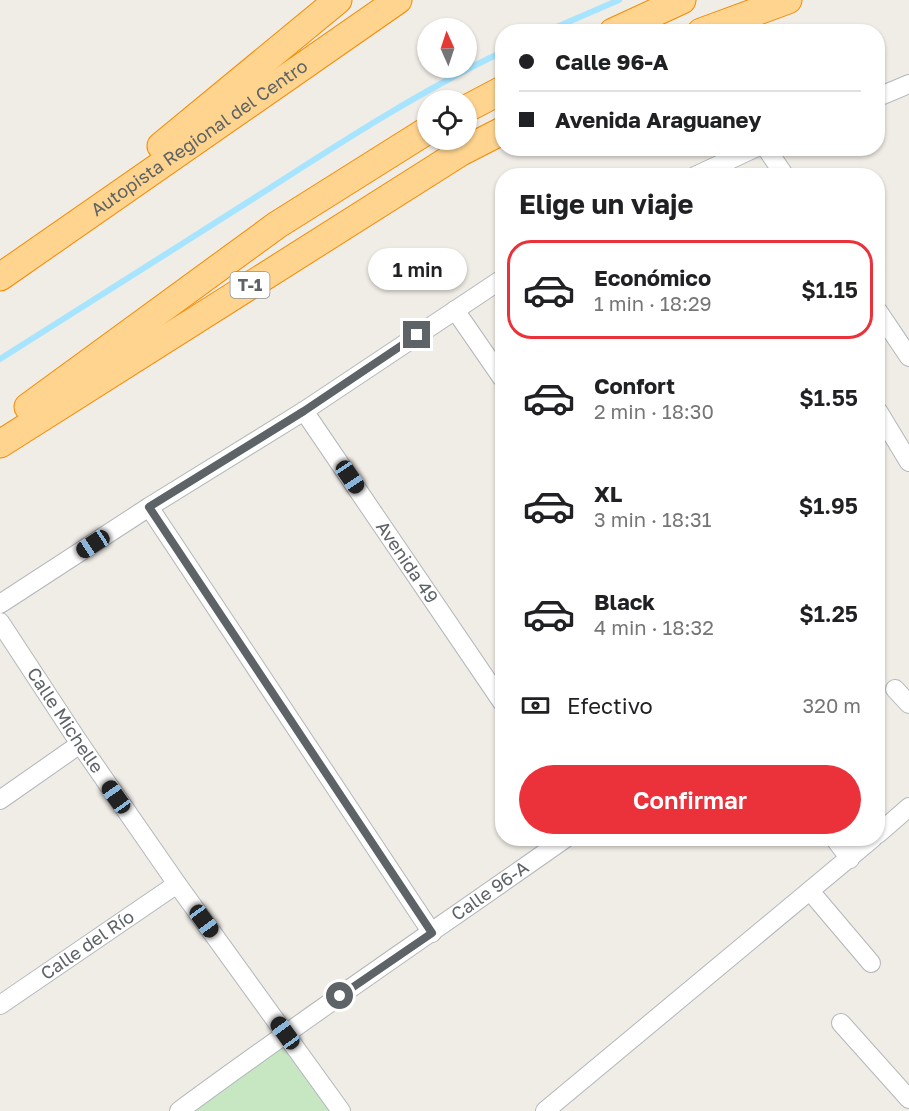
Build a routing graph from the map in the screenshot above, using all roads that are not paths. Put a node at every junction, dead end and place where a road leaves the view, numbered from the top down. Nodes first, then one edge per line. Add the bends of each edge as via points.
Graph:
1 (338, 0) edge
2 (398, 0) edge
3 (682, 0) edge
4 (788, 0) edge
5 (630, 24) edge
6 (724, 24) edge
7 (909, 84) edge
8 (495, 94) edge
9 (885, 94) edge
10 (477, 103) edge
11 (495, 134) edge
12 (417, 137) edge
13 (738, 156) edge
14 (712, 168) edge
15 (36, 252) junction
16 (0, 278) edge
17 (495, 284) edge
18 (455, 310) junction
19 (885, 321) edge
20 (909, 357) edge
21 (495, 368) edge
22 (308, 416) junction
23 (885, 423) edge
24 (0, 427) edge
25 (0, 444) edge
26 (909, 462) edge
27 (149, 507) junction
28 (0, 604) edge
29 (0, 622) edge
30 (895, 689) dead end
31 (495, 692) edge
32 (909, 704) edge
33 (80, 744) junction
34 (0, 800) edge
35 (909, 807) edge
36 (885, 828) edge
37 (555, 846) edge
38 (840, 846) edge
39 (864, 846) edge
40 (850, 859) junction
41 (177, 884) junction
42 (810, 891) junction
43 (432, 933) junction
44 (871, 963) dead end
45 (0, 1005) edge
46 (841, 1023) dead end
47 (285, 1033) junction
48 (909, 1099) edge
49 (179, 1111) edge
50 (341, 1111) edge
51 (545, 1111) edge

1 - 15 highway
2 - 15 highway, Autopista Regional del Centro
3 - 5 highway
4 - 6 highway
7 - 9 street
8 - 10 highway
11 - 25 highway, T-1 via 460,152
12 - 24 highway via 277,225
13 - 14 street
15 - 16 highway, Autopista Regional del Centro
17 - 18 street
18 - 21 street
18 - 22 street
19 - 20 street
22 - 27 street
22 - 31 street, Avenida 49
23 - 26 street
27 - 28 street
27 - 43 street
29 - 33 street, Calle Michelle
30 - 32 street
33 - 34 street
33 - 41 street, Calle Michelle
35 - 36 street
37 - 43 street, Calle 96-A
38 - 40 street
39 - 40 street
40 - 42 street
41 - 45 street, Calle del Río
41 - 47 street, Calle Michelle
42 - 44 street
42 - 51 street
43 - 47 street, Calle 96-A
46 - 48 street
47 - 49 street, Calle 96-A
47 - 50 street, Calle Michelle

